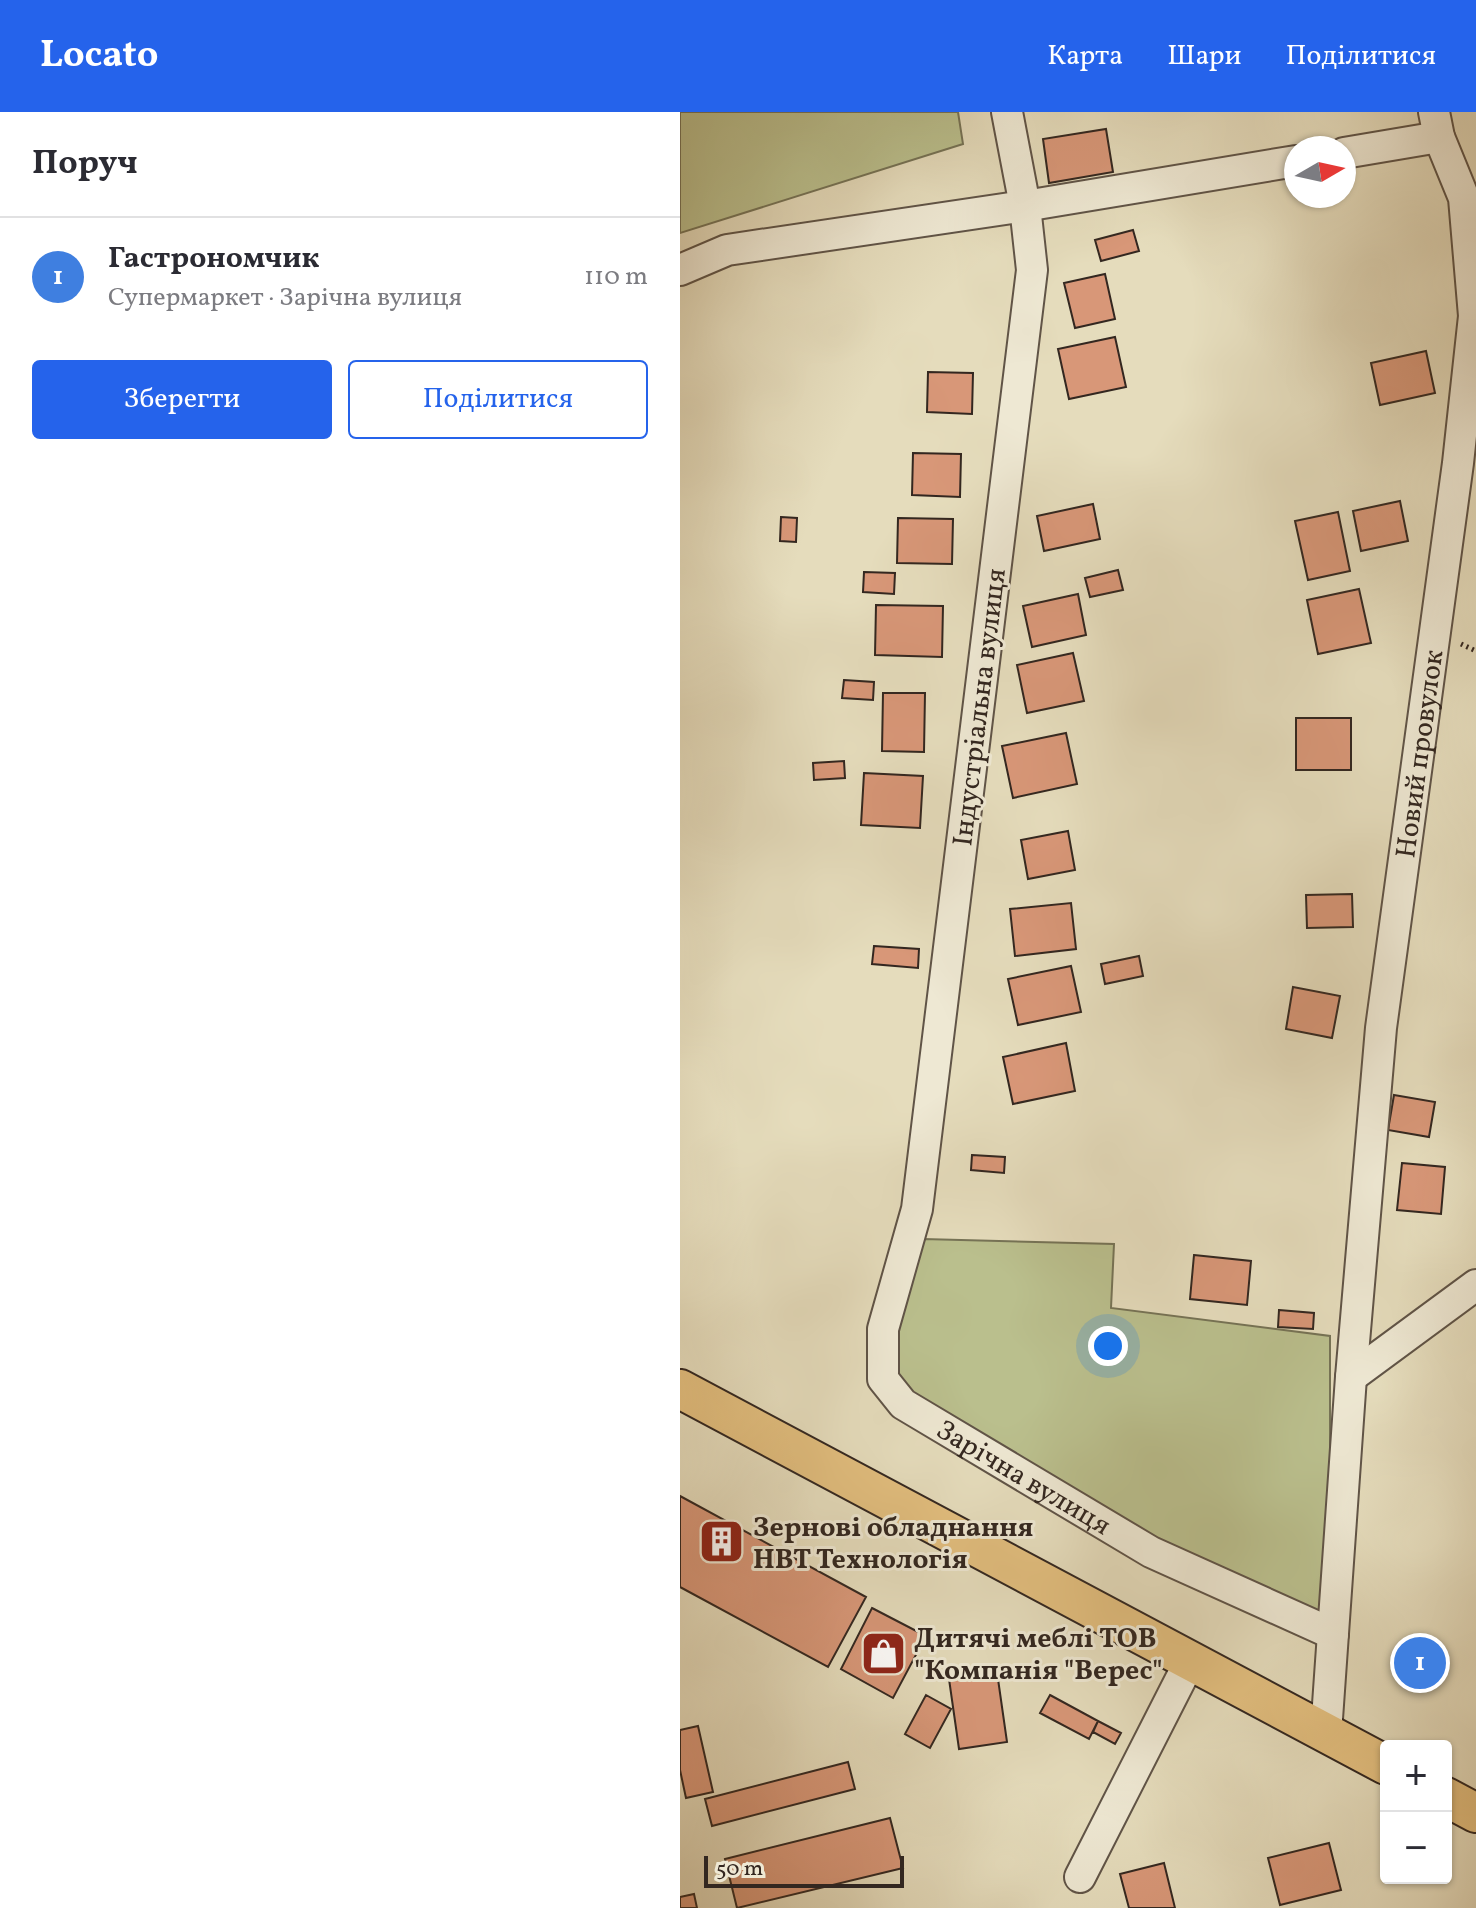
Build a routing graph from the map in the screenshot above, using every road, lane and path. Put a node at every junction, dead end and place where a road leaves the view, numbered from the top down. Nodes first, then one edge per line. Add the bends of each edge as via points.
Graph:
1 (1007, 112) edge
2 (1436, 125) edge
3 (1356, 149) edge
4 (1284, 163) edge
5 (1025, 206) junction
6 (680, 270) edge
7 (917, 1209) joint
8 (1476, 1285) edge
9 (1351, 1377) junction
10 (680, 1389) edge
11 (1333, 1634) junction
12 (1190, 1661) junction
13 (1326, 1733) junction
14 (1380, 1762) edge
15 (1452, 1800) edge
16 (1476, 1813) edge
17 (1080, 1877) dead end

1 - 5 street
2 - 3 street
2 - 9 street, Новий провулок via 1464,198 1474,316 1381,1028
4 - 5 street
5 - 6 street via 727,250
5 - 7 street, Індустріальна вулиця via 1032,270
7 - 11 street, Зарічна вулиця via 883,1329 883,1379 903,1404 1151,1552
8 - 9 street
9 - 11 street, Новий провулок
10 - 12 main road
11 - 13 street, Новий провулок
12 - 13 main road
12 - 17 street
13 - 14 main road
15 - 16 main road

